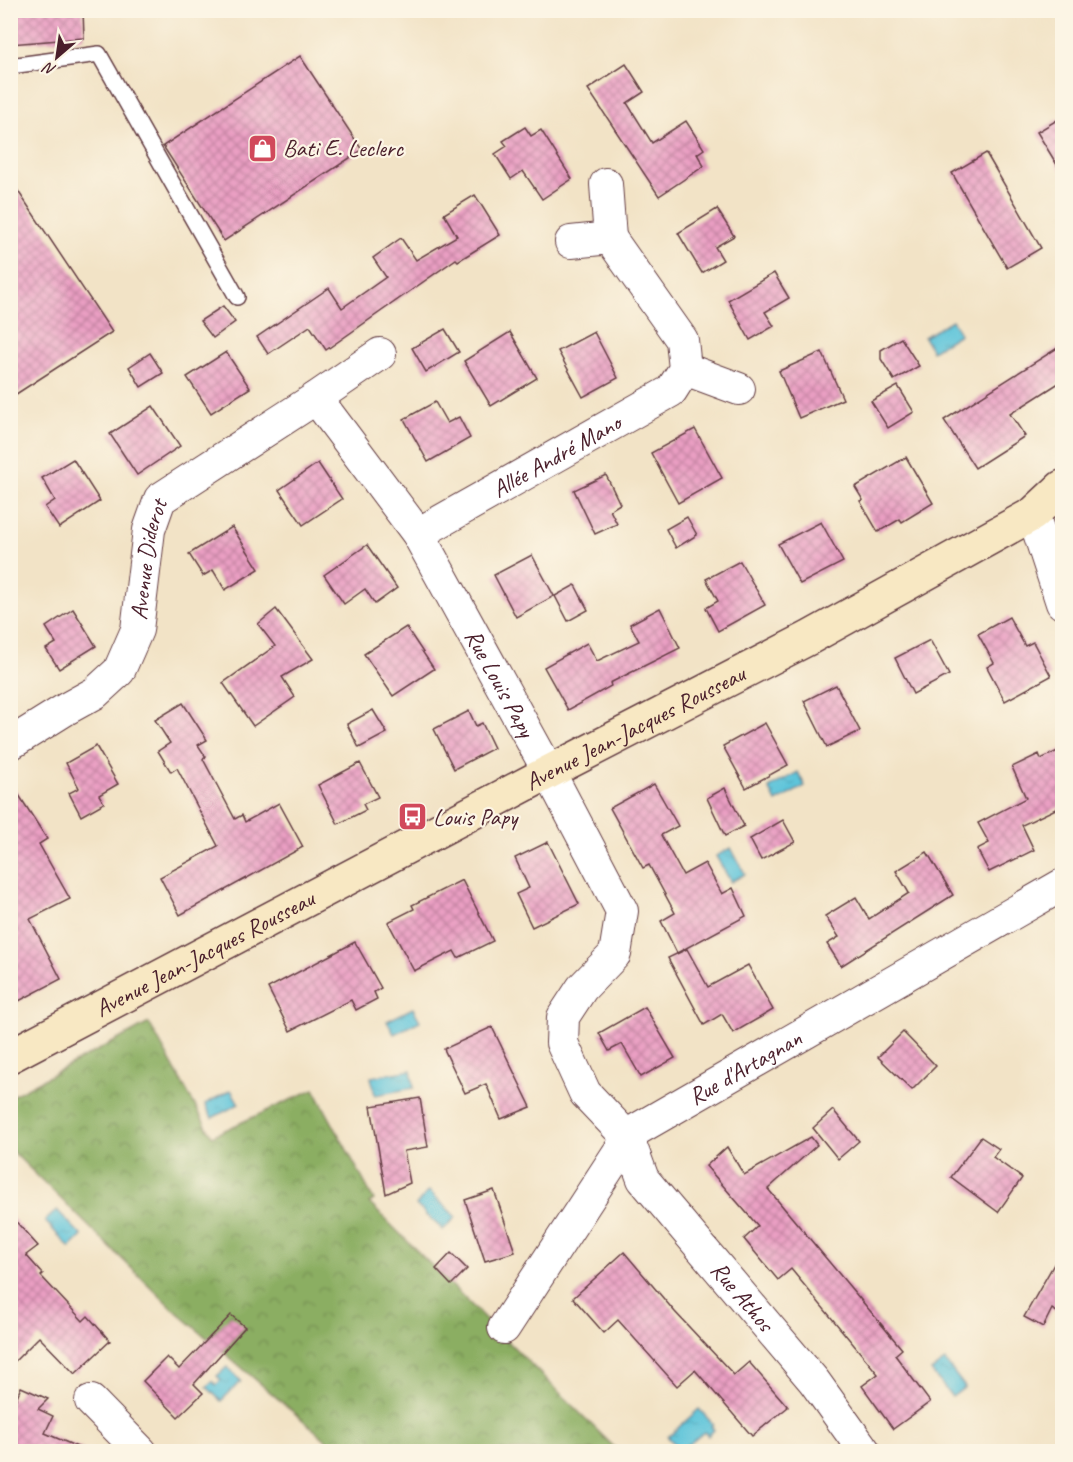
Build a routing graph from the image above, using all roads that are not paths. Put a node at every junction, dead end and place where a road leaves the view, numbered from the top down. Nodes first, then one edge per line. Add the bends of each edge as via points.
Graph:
1 (10, 66) edge
2 (606, 184) dead end
3 (610, 238) junction
4 (571, 242) dead end
5 (237, 297) dead end
6 (380, 354) dead end
7 (685, 369) junction
8 (739, 389) dead end
9 (316, 398) junction
10 (1062, 487) edge
11 (1033, 514) junction
12 (418, 534) junction
13 (1062, 603) edge
14 (10, 744) edge
15 (549, 772) junction
16 (1062, 885) edge
17 (10, 1056) edge
18 (628, 1138) junction
19 (504, 1328) dead end
20 (91, 1401) dead end
21 (141, 1452) edge
22 (865, 1452) edge

1 - 5 lane via 99,54
2 - 3 street
3 - 4 street
3 - 7 street via 682,340
6 - 9 street
7 - 8 street
7 - 12 street, Allée André Mano via 671,391
9 - 12 street, Rue Louis Papy
9 - 14 street, Avenue Diderot via 160,499 149,530 138,630 119,671 95,693
10 - 11 street, Avenue Jean-Jacques Rousseau
11 - 13 street
11 - 15 street, Avenue Jean-Jacques Rousseau via 810,638
12 - 15 street, Rue Louis Papy
15 - 17 street, Avenue Jean-Jacques Rousseau
15 - 18 street, Rue Louis Papy via 622,911 615,954 582,988 563,1017 562,1043 585,1094
16 - 18 street, Rue d'Artagnan
18 - 19 street, Rue d'Artagnan
18 - 22 street, Rue Athos via 643,1179 814,1381
20 - 21 street

